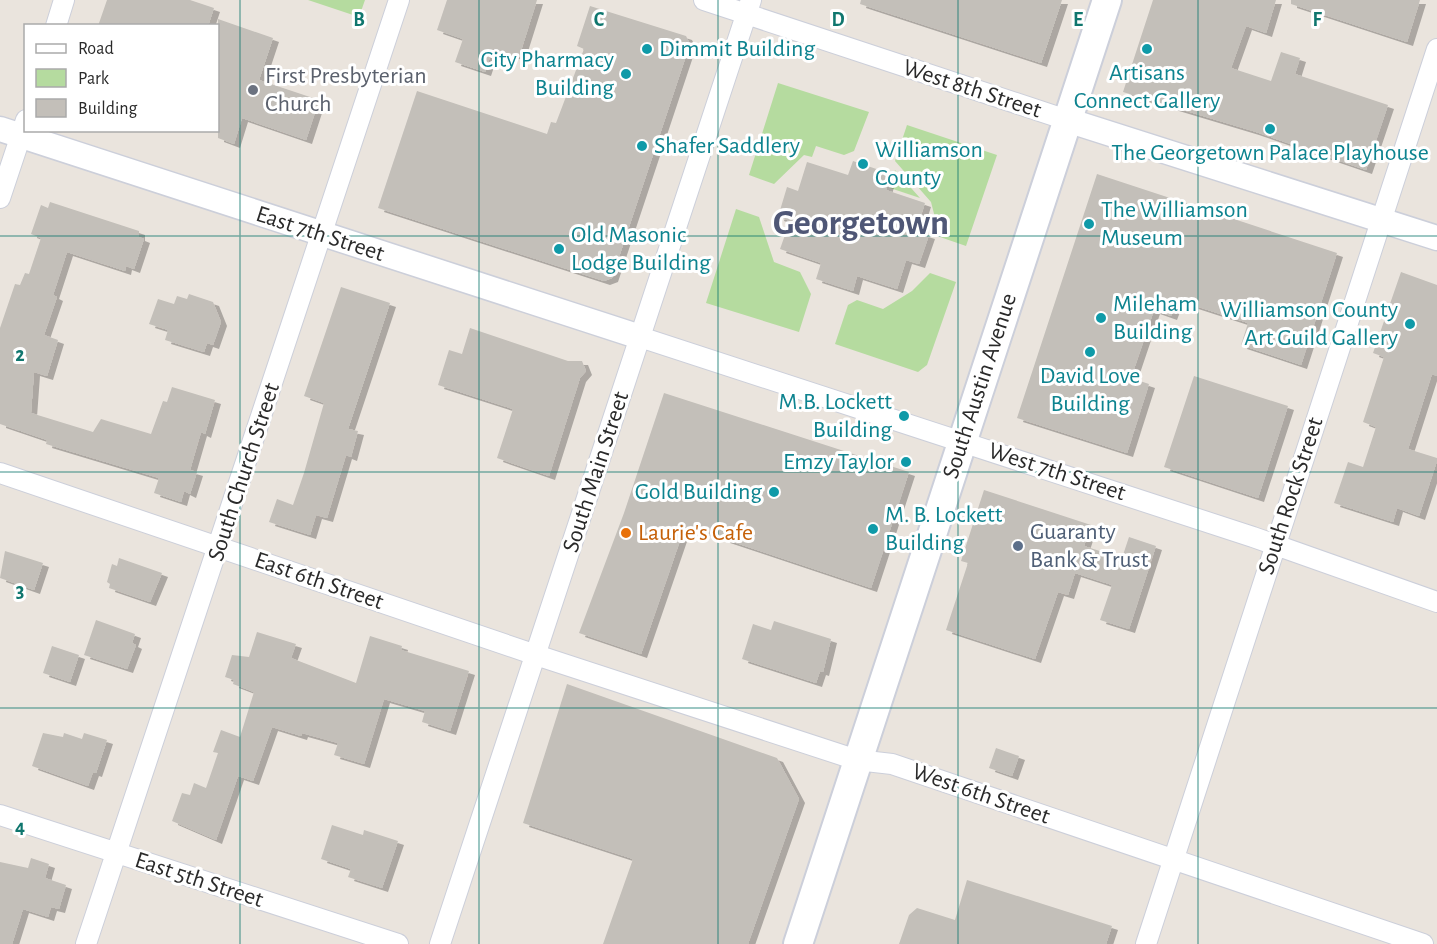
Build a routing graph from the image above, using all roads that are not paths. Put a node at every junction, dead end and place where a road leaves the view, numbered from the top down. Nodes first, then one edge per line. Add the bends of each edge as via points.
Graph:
1 (64, 0) edge
2 (399, 0) edge
3 (704, 0) edge
4 (1107, 0) edge
5 (749, 7) edge
6 (57, 24) edge
7 (1437, 49) edge
8 (1067, 120) junction
9 (15, 128) edge
10 (26, 132) edge
11 (0, 198) edge
12 (1380, 220) junction
13 (321, 235) junction
14 (1437, 238) edge
15 (640, 337) junction
16 (962, 440) junction
17 (0, 473) edge
18 (1275, 544) junction
19 (219, 547) junction
20 (1437, 602) edge
21 (536, 655) junction
22 (857, 760) junction
23 (0, 815) edge
24 (115, 853) junction
25 (1174, 859) junction
26 (86, 944) edge
27 (398, 944) edge
28 (440, 944) edge
29 (798, 944) edge
30 (1146, 944) edge
31 (1424, 944) edge

1 - 6 street
2 - 13 street, South Church Street
3 - 5 street, West 8th Street
4 - 8 main road, South Austin Avenue
5 - 8 street, West 8th Street
5 - 15 street, South Main Street
7 - 12 street, South Rock Street
8 - 12 street, West 8th Street
8 - 16 main road, South Austin Avenue
9 - 11 street
10 - 13 street, East 7th Street
12 - 14 street, West 8th Street
12 - 18 street, South Rock Street
13 - 15 street, East 7th Street
13 - 19 street, South Church Street
15 - 16 street, West 7th Street
15 - 21 street, South Main Street
16 - 18 street, West 7th Street
16 - 22 main road, South Austin Avenue
17 - 19 street, East 6th Street
18 - 20 street, West 7th Street
18 - 25 street, South Rock Street
19 - 21 street, East 6th Street
19 - 24 street, South Church Street
21 - 22 street, West 6th Street
21 - 28 street, South Main Street
22 - 25 street, West 6th Street via 892,764
22 - 29 main road, South Austin Avenue
23 - 24 street, East 5th Street
24 - 26 street, South Church Street
24 - 27 street, East 5th Street
25 - 30 street, South Rock Street
25 - 31 street, West 6th Street

